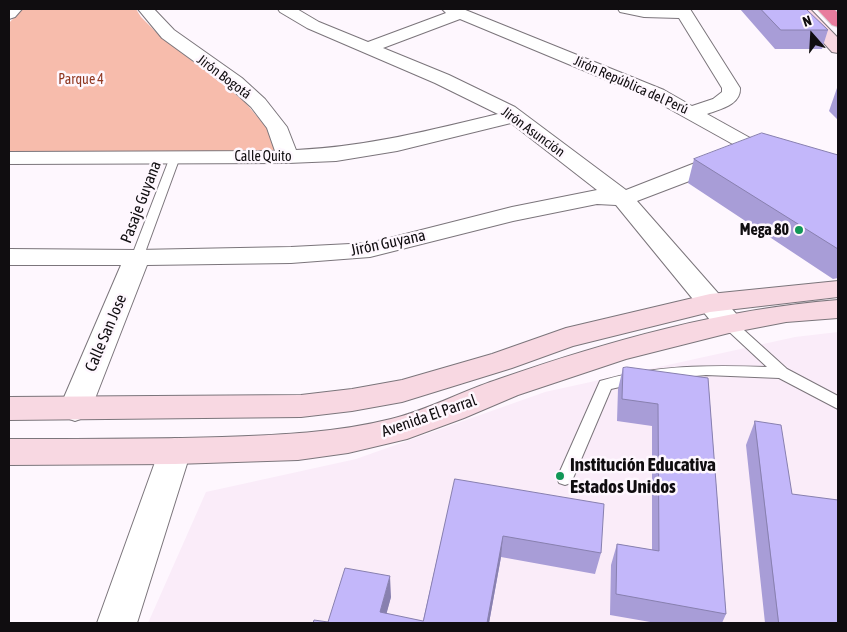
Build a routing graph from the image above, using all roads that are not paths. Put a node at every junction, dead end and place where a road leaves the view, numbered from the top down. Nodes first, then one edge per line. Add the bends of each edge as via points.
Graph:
1 (14, 9) edge
2 (146, 9) edge
3 (286, 9) edge
4 (626, 9) edge
5 (801, 9) edge
6 (825, 9) edge
7 (455, 11) edge
8 (683, 11) edge
9 (9, 14) edge
10 (838, 22) edge
11 (368, 48) junction
12 (838, 48) edge
13 (692, 112) junction
14 (514, 116) junction
15 (754, 148) junction
16 (175, 157) junction
17 (288, 157) junction
18 (9, 158) edge
19 (838, 173) edge
20 (623, 199) junction
21 (9, 257) edge
22 (137, 258) junction
23 (838, 289) edge
24 (838, 309) edge
25 (720, 313) junction
26 (782, 373) junction
27 (838, 403) edge
28 (9, 409) edge
29 (75, 409) junction
30 (175, 451) junction
31 (9, 452) edge
32 (565, 478) dead end
33 (117, 623) edge

1 - 9 street
2 - 17 street, Jirón Bogotá via 168,34 258,102 277,127
3 - 11 street, Jirón Asunción via 313,26
4 - 8 street
5 - 12 street
6 - 10 highway
7 - 11 street
7 - 13 street, Jirón República del Perú via 606,72
8 - 13 street via 731,88 731,94 720,103
11 - 14 street, Jirón Asunción via 442,78
13 - 15 street, Jirón República del Perú
14 - 17 street, Calle Quito via 397,145 336,155
14 - 20 street, Jirón Asunción
15 - 19 street, Jirón República del Perú
15 - 20 street, Jirón Guyana
16 - 17 street, Calle Quito
16 - 18 street, Calle Quito
16 - 22 lane, Pasaje Guyana
20 - 22 street, Jirón Guyana via 597,197 512,214 370,250
20 - 25 street, Jirón Asunción
21 - 22 street, Jirón Guyana
22 - 29 street, Calle San Jose
23 - 25 street, Avenida El Parral via 797,292
24 - 25 street, Avenida El Parral
25 - 26 lane
25 - 29 street, Avenida El Parral via 566,338 436,382 352,400 301,406
25 - 30 street, Avenida El Parral via 396,430 348,441 298,447
26 - 27 lane
26 - 32 lane via 706,370 650,375 605,386
28 - 29 street, Avenida El Parral
30 - 31 street, Avenida El Parral
30 - 33 street

